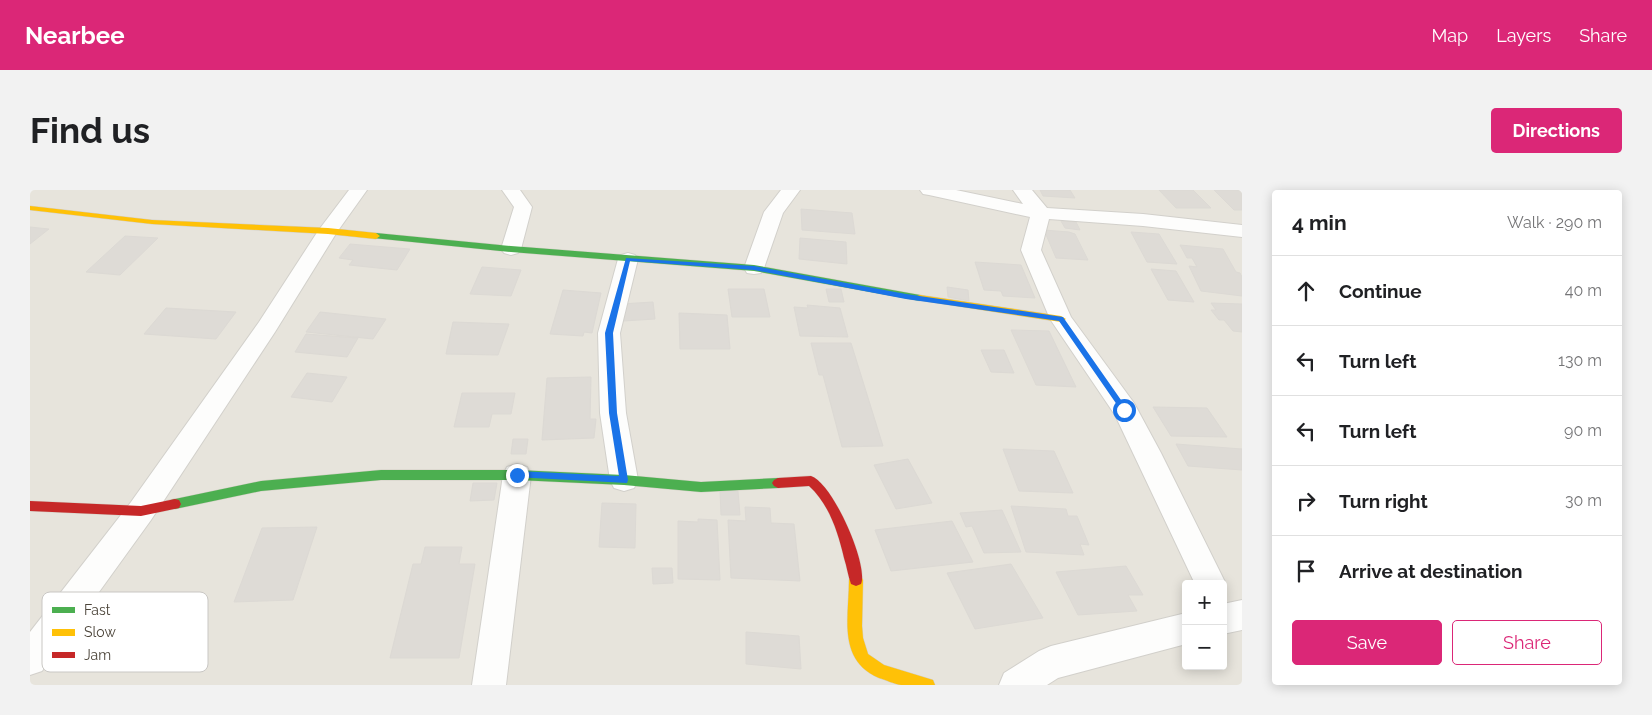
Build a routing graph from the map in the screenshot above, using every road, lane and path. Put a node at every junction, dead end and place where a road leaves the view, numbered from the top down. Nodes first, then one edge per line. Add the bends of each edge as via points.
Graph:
1 (358, 190) edge
2 (510, 190) edge
3 (791, 190) edge
4 (929, 190) edge
5 (1022, 190) edge
6 (30, 208) edge
7 (1041, 213) junction
8 (328, 231) junction
9 (1242, 231) edge
10 (511, 249) junction
11 (628, 259) junction
12 (754, 268) junction
13 (1061, 319) junction
14 (517, 475) junction
15 (624, 480) junction
16 (30, 506) edge
17 (141, 511) junction
18 (1209, 580) edge
19 (80, 592) edge
20 (1182, 629) edge
21 (42, 643) edge
22 (30, 659) edge
23 (489, 685) edge
24 (928, 685) edge
25 (1016, 685) edge

1 - 8 street
2 - 10 street via 523,207
3 - 12 street via 774,212
4 - 7 street
5 - 7 street
6 - 8 street via 152,222
7 - 9 street
7 - 13 street via 1031,250
8 - 10 street
8 - 17 street via 267,327
10 - 11 street
11 - 12 street
11 - 15 street via 609,333 613,413
12 - 13 street via 906,296
13 - 18 street via 1124,410
14 - 15 street
14 - 17 street via 381,476 261,486
14 - 23 street
15 - 24 street via 701,487 804,480 818,486 828,498 856,580 854,610 860,654 867,665
16 - 17 street
17 - 19 street
20 - 25 street via 1051,663
21 - 22 street

